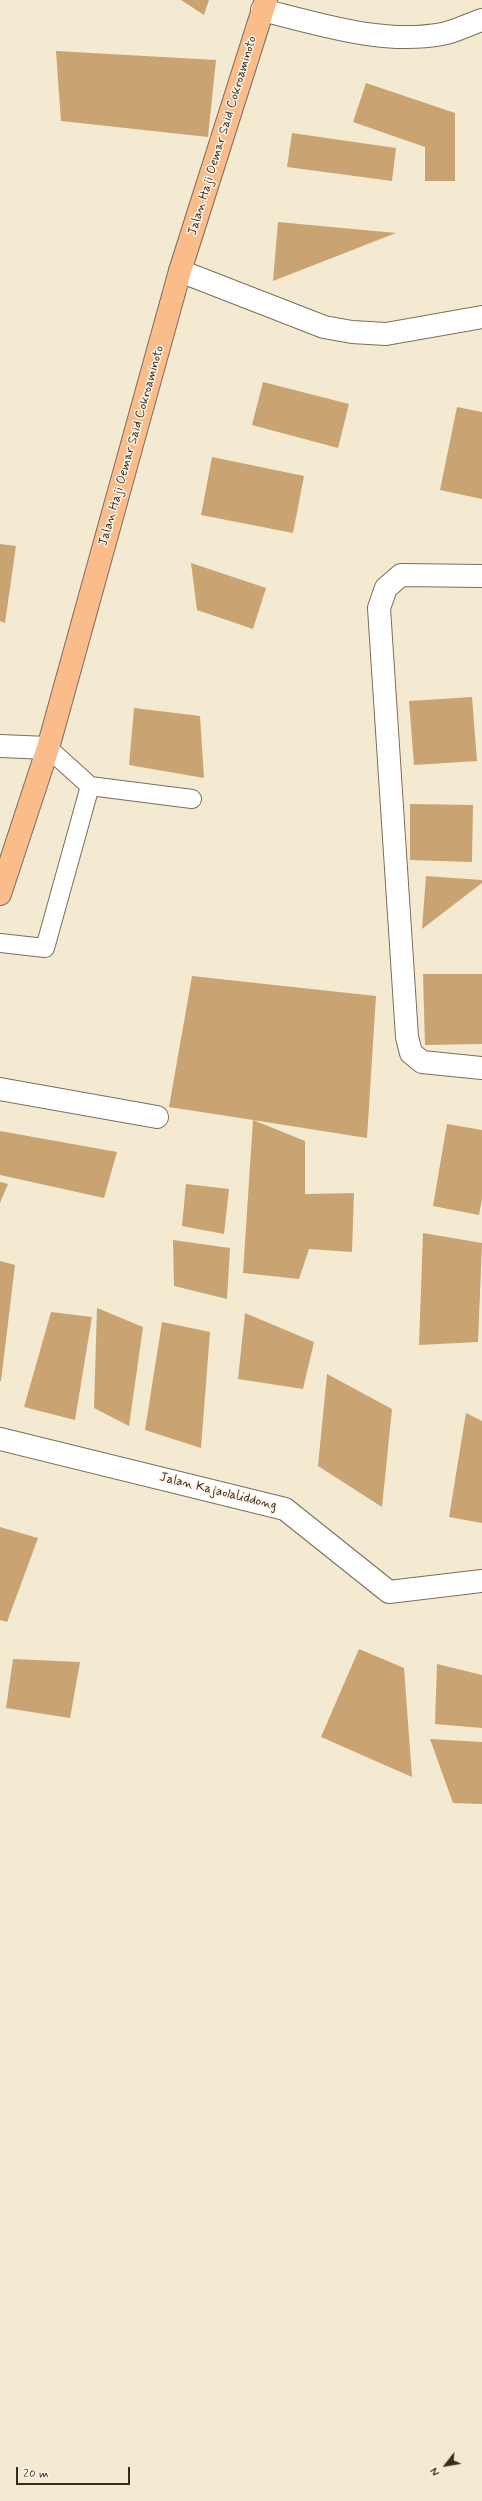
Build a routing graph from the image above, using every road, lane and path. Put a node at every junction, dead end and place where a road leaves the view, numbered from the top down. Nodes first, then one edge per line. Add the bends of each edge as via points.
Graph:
1 (264, 5) edge
2 (482, 20) edge
3 (180, 271) junction
4 (482, 317) edge
5 (482, 576) edge
6 (0, 746) edge
7 (48, 748) junction
8 (90, 786) junction
9 (192, 799) dead end
10 (0, 894) edge
11 (0, 943) edge
12 (482, 1068) edge
13 (0, 1089) edge
14 (157, 1117) dead end
15 (0, 1439) edge
16 (482, 1581) edge

1 - 2 street via 334,28 394,37 442,34
1 - 3 highway, Jalan Haji Oemar Said Cokroaminoto
3 - 4 street via 324,327 352,332 386,334
3 - 7 highway, Jalan Haji Oemar Said Cokroaminoto
5 - 12 street via 401,574 386,588 379,608 407,1037 411,1053 422,1062
6 - 7 street
7 - 8 lane
7 - 10 highway, Jalan Haji Oemar Said Cokroaminoto
8 - 9 lane
8 - 11 lane via 45,948
13 - 14 street
15 - 16 street, Jalan Kajaolaliddong via 285,1508 389,1592

